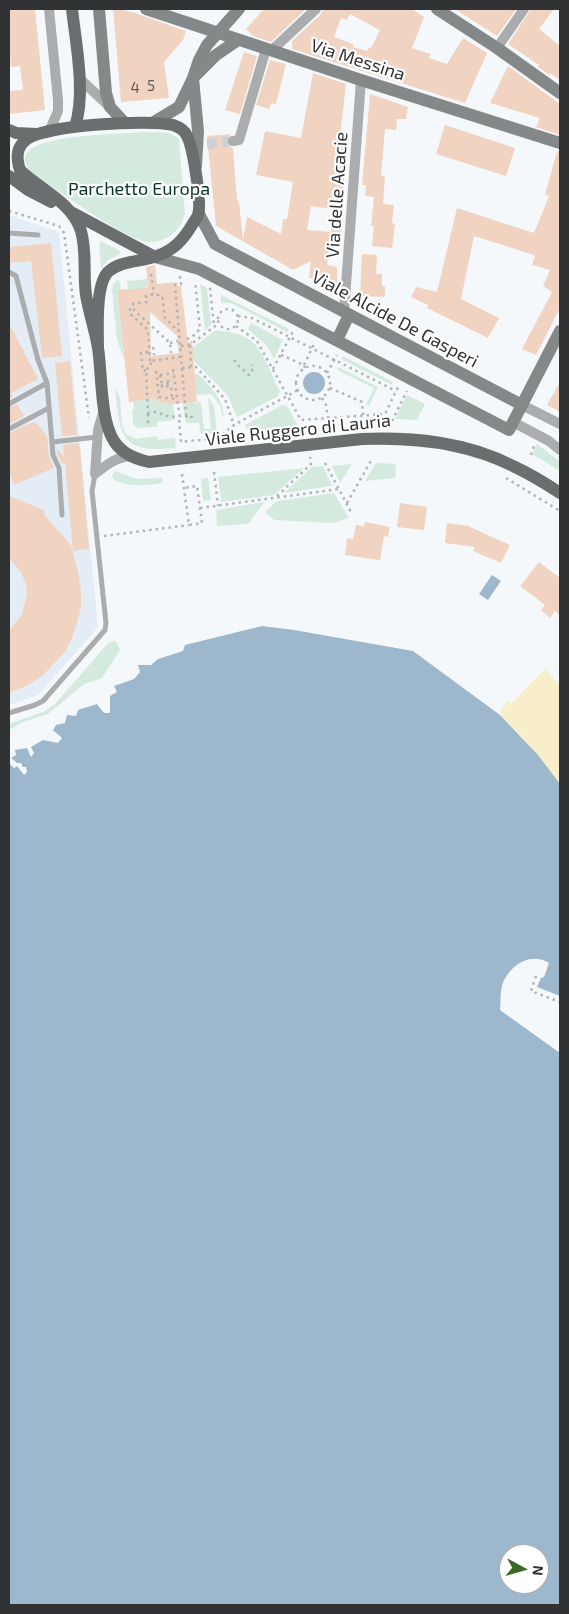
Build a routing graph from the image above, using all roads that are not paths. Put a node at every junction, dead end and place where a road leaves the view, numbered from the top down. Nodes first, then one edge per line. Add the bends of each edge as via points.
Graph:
1 (49, 9) edge
2 (72, 9) edge
3 (99, 9) edge
4 (146, 9) edge
5 (239, 9) edge
6 (316, 9) edge
7 (437, 9) edge
8 (524, 9) edge
9 (218, 33) junction
10 (238, 40) junction
11 (497, 48) junction
12 (269, 50) junction
13 (79, 78) junction
14 (193, 78) junction
15 (361, 80) junction
16 (560, 93) edge
17 (110, 107) junction
18 (154, 122) junction
19 (125, 123) junction
20 (76, 127) junction
21 (9, 130) edge
22 (43, 133) junction
23 (232, 141) dead end
24 (560, 143) edge
25 (196, 168) junction
26 (9, 176) edge
27 (69, 210) junction
28 (198, 214) junction
29 (9, 233) edge
30 (38, 235) dead end
31 (155, 257) junction
32 (9, 272) edge
33 (347, 314) junction
34 (560, 331) edge
35 (337, 346) junction
36 (98, 348) junction
37 (47, 383) junction
38 (9, 404) edge
39 (522, 405) junction
40 (49, 408) junction
41 (104, 408) junction
42 (560, 424) edge
43 (511, 426) junction
44 (9, 429) edge
45 (97, 437) junction
46 (52, 442) junction
47 (560, 450) edge
48 (130, 456) junction
49 (95, 474) junction
50 (560, 493) edge
51 (62, 515) dead end
52 (9, 713) edge

1 - 22 street via 58,111
2 - 13 main road
3 - 17 main road
4 - 9 main road, Via Messina
5 - 9 main road
6 - 12 street
7 - 11 main road
8 - 11 street
9 - 10 main road, Via Messina
9 - 14 main road via 199,60
10 - 12 main road, Via Messina
10 - 14 main road via 216,55
11 - 16 main road
12 - 15 main road, Via Messina
12 - 23 street via 239,140
13 - 17 street
13 - 20 main road via 81,96
14 - 18 main road via 179,107
14 - 25 main road via 203,145
15 - 24 main road, Via Messina
15 - 33 street, Via delle Acacie
17 - 19 main road
18 - 19 main road
18 - 25 main road via 174,125 185,132
19 - 20 main road
20 - 22 main road
21 - 22 main road
22 - 27 main road via 21,145 17,153 20,170
25 - 28 main road
26 - 27 main road via 28,190
27 - 31 main road
27 - 36 main road via 81,230 86,295
28 - 31 main road via 180,243
28 - 33 main road, Viale Alcide De Gasperi via 215,244
29 - 30 lane
31 - 35 main road via 187,265 212,282
31 - 36 main road via 120,266 105,277 100,294
32 - 37 lane via 16,276
33 - 35 main road
33 - 39 main road, Viale Alcide De Gasperi
34 - 39 main road
35 - 43 main road
36 - 41 main road
37 - 38 lane
37 - 40 lane
39 - 42 street, Viale Alcide De Gasperi
39 - 43 main road
40 - 44 lane
40 - 46 lane
41 - 45 street
41 - 48 main road via 113,440
43 - 47 street via 549,441
45 - 46 lane
45 - 49 street
46 - 51 lane via 59,468
48 - 49 street via 110,461
48 - 50 main road, Viale Ruggero di Lauria via 149,462 362,439 412,439 467,448 499,459
49 - 52 lane via 92,491 105,630 43,701

